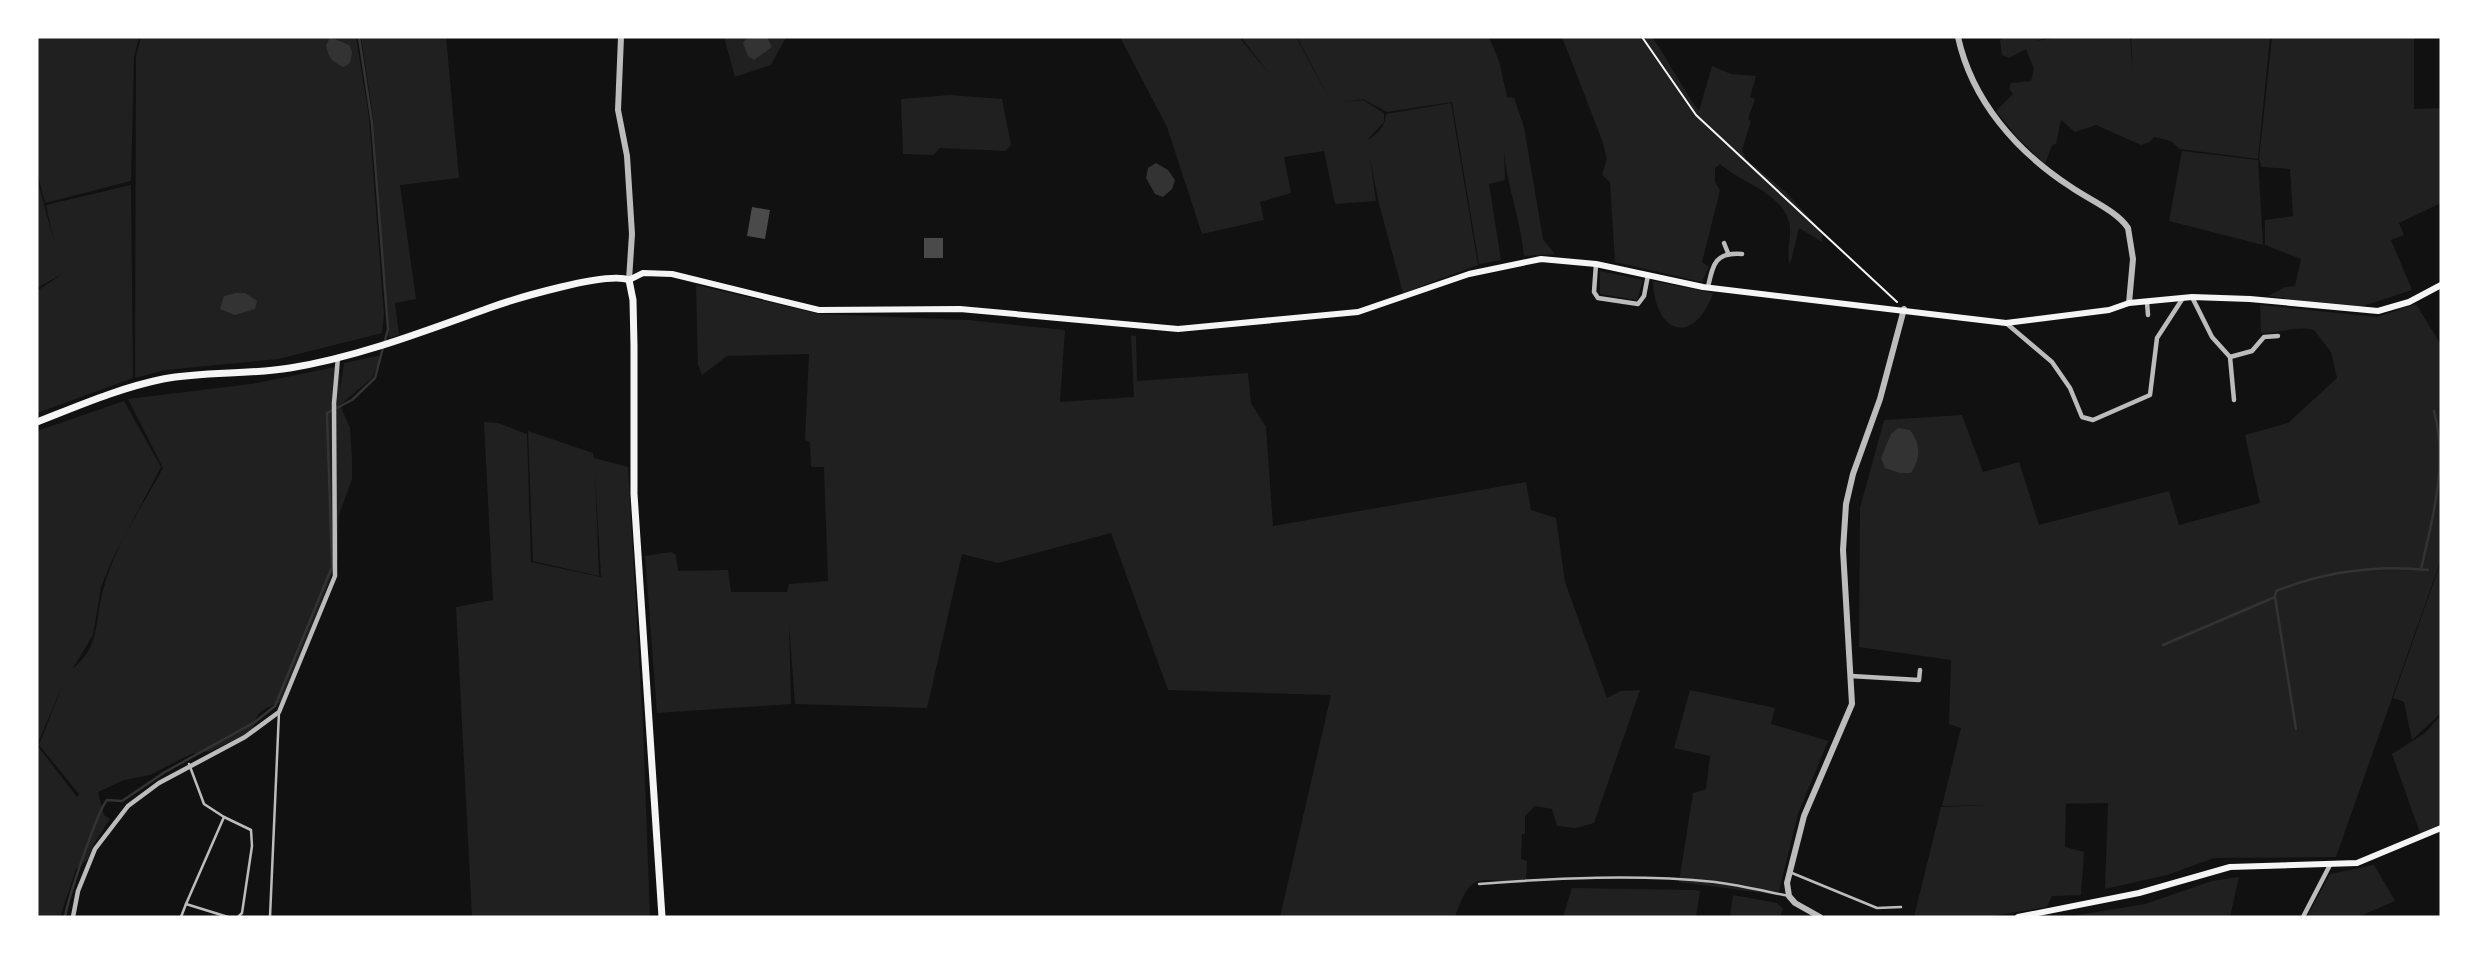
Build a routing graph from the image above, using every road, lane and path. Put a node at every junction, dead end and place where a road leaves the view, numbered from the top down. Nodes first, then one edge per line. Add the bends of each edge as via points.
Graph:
1 (621, 37) edge
2 (1642, 37) edge
3 (1958, 37) edge
4 (1724, 243) dead end
5 (1728, 253) junction
6 (1742, 254) dead end
7 (1596, 264) junction
8 (1648, 275) junction
9 (629, 281) junction
10 (2441, 285) edge
11 (1708, 287) junction
12 (2192, 297) junction
13 (2183, 298) junction
14 (2147, 302) junction
15 (2129, 303) junction
16 (1904, 309) junction
17 (2148, 315) dead end
18 (2006, 323) junction
19 (2278, 336) dead end
20 (338, 357) junction
21 (2230, 357) junction
22 (2234, 400) dead end
23 (37, 422) edge
24 (1920, 670) dead end
25 (1851, 676) junction
26 (279, 712) junction
27 (189, 764) junction
28 (224, 817) junction
29 (2441, 828) edge
30 (2330, 865) junction
31 (1789, 871) junction
32 (1479, 884) dead end
33 (1789, 896) junction
34 (186, 904) junction
35 (1901, 907) dead end
36 (73, 917) edge
37 (181, 917) edge
38 (229, 917) edge
39 (238, 917) edge
40 (270, 917) edge
41 (662, 917) edge
42 (1820, 917) edge
43 (2018, 917) edge
44 (2303, 917) edge

1 - 9 street via 618,110 628,169
2 - 16 path via 1696,115
3 - 15 street via 1970,78 1995,120 2049,173 2128,228 2133,260
4 - 5 street
5 - 6 street
5 - 11 street via 1714,265
7 - 8 main road
7 - 8 street via 1594,292 1598,298 1638,304
7 - 9 main road via 1541,259 1469,274 1358,312 1178,329 960,309 819,310 672,274 643,272
8 - 11 main road
9 - 20 main road via 616,278 542,293
9 - 41 main road via 634,334 634,494
10 - 12 main road via 2398,306 2365,312
11 - 16 main road
12 - 13 main road
12 - 21 street via 2212,337
13 - 14 main road
13 - 18 street via 2157,338 2151,395 2093,420 2082,417 2052,362
14 - 15 main road
14 - 17 street
15 - 18 main road via 2109,310
16 - 18 main road
16 - 25 street via 1846,504 1843,550
19 - 21 street via 2264,337 2252,351
20 - 23 main road via 288,368 163,379
20 - 26 street via 335,576
21 - 22 street
24 - 25 street via 1919,681
25 - 31 street via 1852,704 1804,816
26 - 27 street via 245,737
26 - 40 lane
27 - 28 lane via 204,804
27 - 36 street via 115,820 95,849
28 - 34 lane
28 - 39 lane via 251,830
29 - 30 main road via 2374,858
30 - 43 main road via 2230,867 2139,893
30 - 44 street
31 - 33 street
31 - 35 lane via 1877,908
32 - 33 lane via 1562,878 1716,882
33 - 42 street
34 - 37 lane
34 - 38 lane

